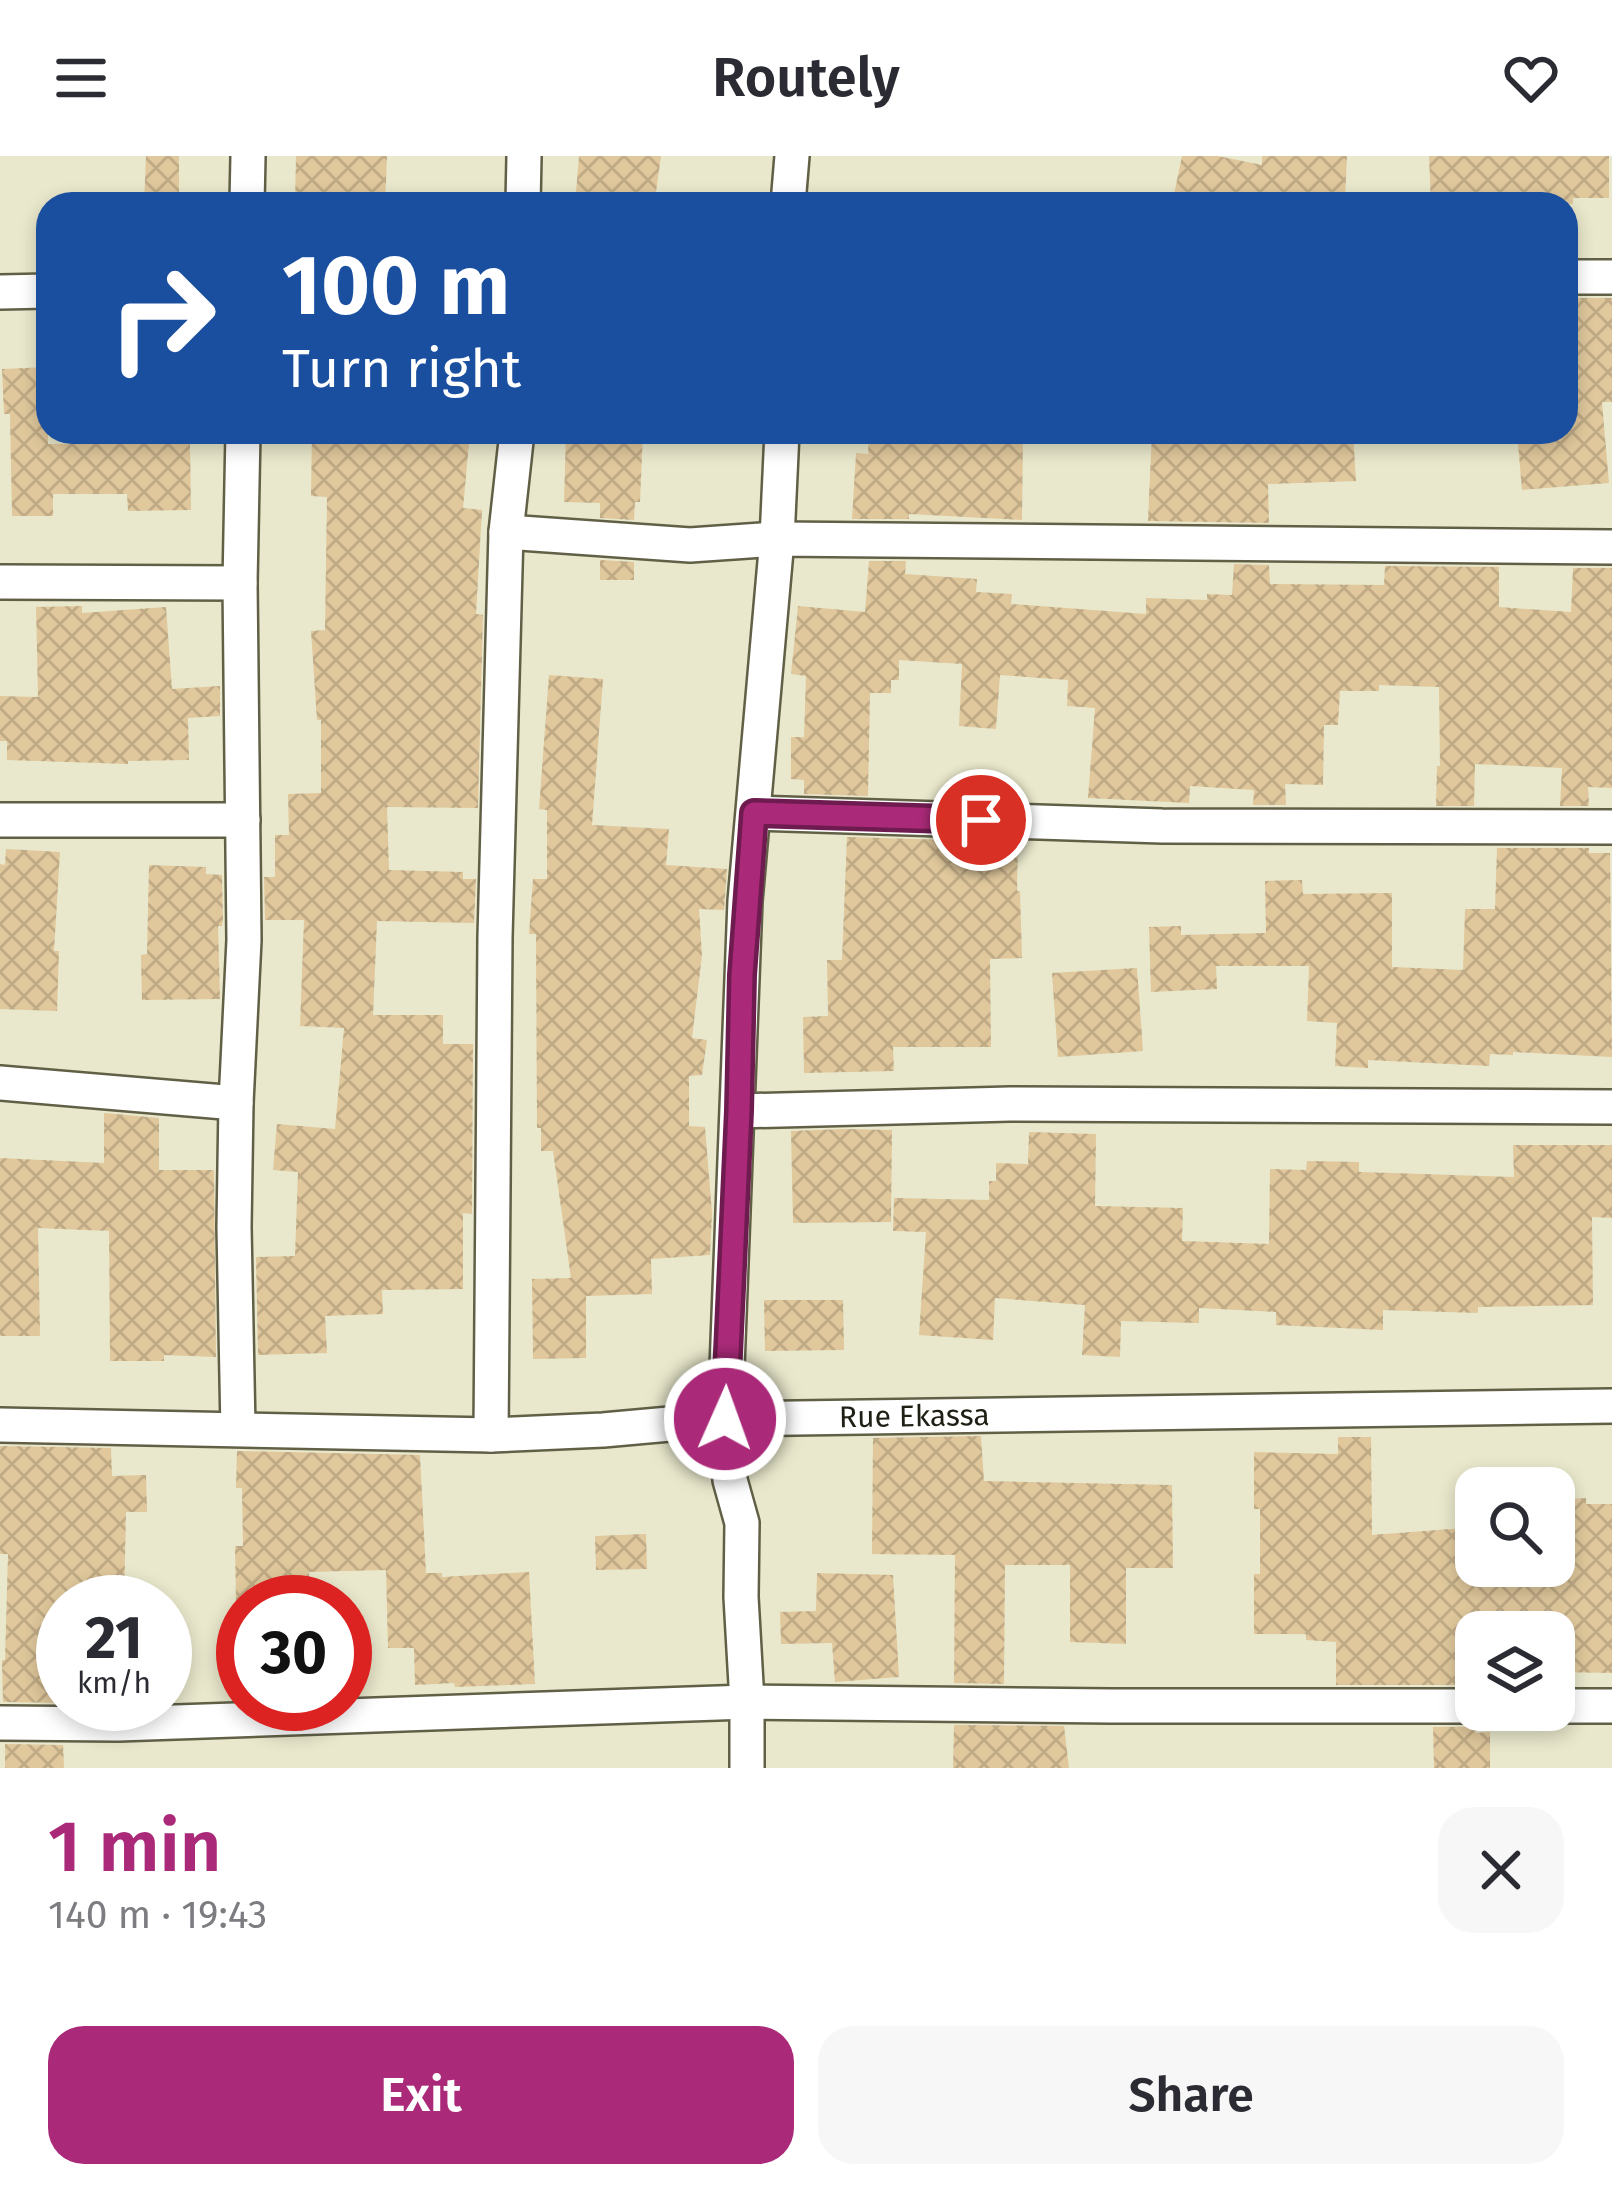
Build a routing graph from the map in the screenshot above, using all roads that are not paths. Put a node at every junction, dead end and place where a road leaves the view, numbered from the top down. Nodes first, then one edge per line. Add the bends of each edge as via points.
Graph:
1 (248, 156) edge
2 (524, 156) edge
3 (792, 156) edge
4 (247, 192) edge
5 (523, 192) edge
6 (789, 192) edge
7 (1578, 277) edge
8 (1612, 277) edge
9 (36, 291) edge
10 (0, 292) edge
11 (243, 444) edge
12 (516, 444) edge
13 (781, 444) edge
14 (506, 532) junction
15 (777, 538) junction
16 (1612, 547) edge
17 (0, 582) edge
18 (240, 583) junction
19 (754, 813) junction
20 (0, 820) edge
21 (242, 820) junction
22 (1612, 827) edge
23 (0, 1083) edge
24 (236, 1103) junction
25 (1612, 1107) edge
26 (739, 1111) junction
27 (1612, 1406) edge
28 (725, 1419) junction
29 (0, 1425) edge
30 (238, 1429) junction
31 (491, 1435) junction
32 (747, 1702) junction
33 (1455, 1706) edge
34 (1575, 1706) edge
35 (1612, 1706) edge
36 (0, 1723) edge
37 (748, 1768) edge

1 - 4 street
2 - 5 street
3 - 6 street
7 - 8 street
9 - 10 street
11 - 18 street
12 - 14 street
13 - 15 street
14 - 15 street via 691,545
14 - 31 street
15 - 16 street
15 - 19 street
17 - 18 street
18 - 21 street
19 - 22 street via 1162,826
19 - 26 street
20 - 21 street
21 - 24 street
23 - 24 street
24 - 30 street
25 - 26 street via 1010,1103
26 - 28 street
27 - 28 street, Rue Ekassa
28 - 31 street, Rue Ekassa
28 - 32 street via 742,1523
29 - 30 street, Rue Ekassa
30 - 31 street, Rue Ekassa
32 - 33 street
32 - 36 street
32 - 37 street
34 - 35 street

